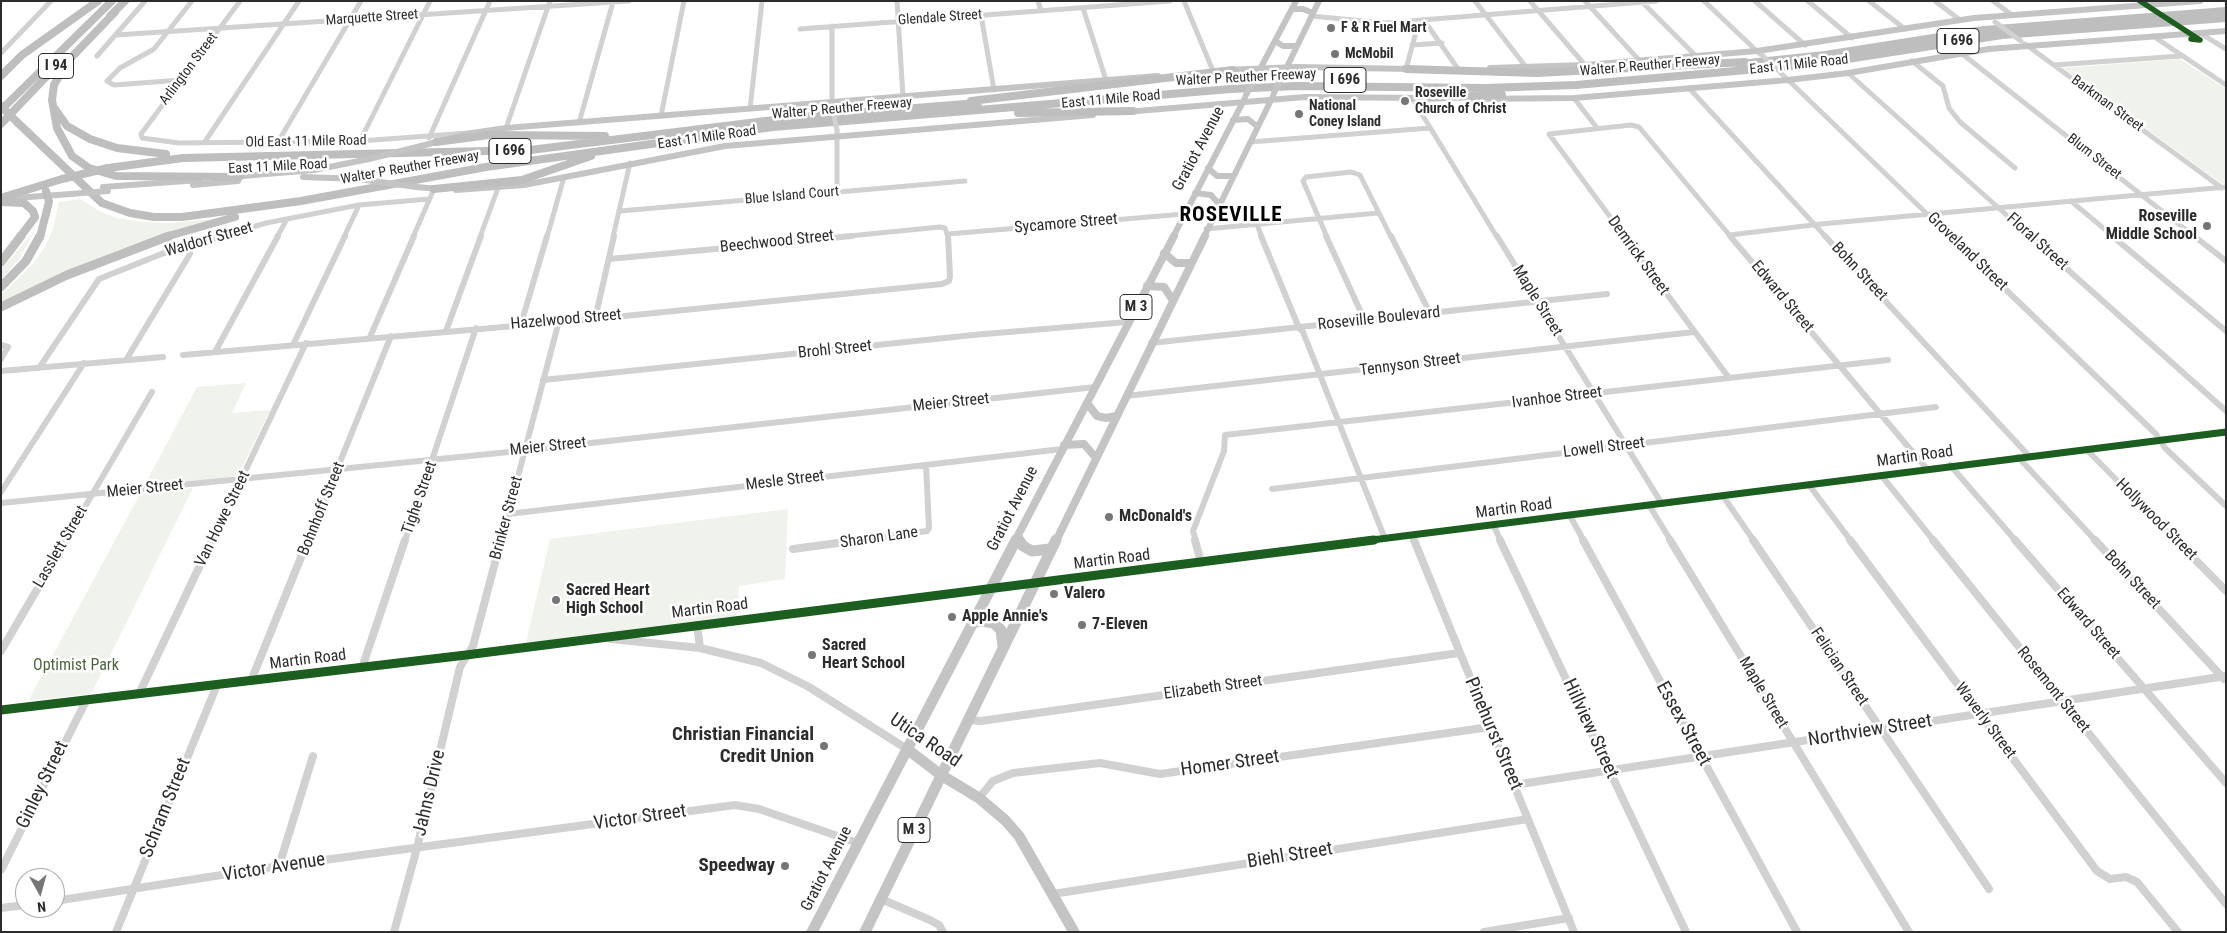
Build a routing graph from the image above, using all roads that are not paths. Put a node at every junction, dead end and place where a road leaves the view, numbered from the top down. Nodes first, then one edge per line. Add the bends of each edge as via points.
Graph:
1 (51, 1) edge
2 (98, 1) edge
3 (112, 1) edge
4 (125, 1) edge
5 (145, 1) edge
6 (192, 1) edge
7 (240, 1) edge
8 (298, 1) edge
9 (361, 1) edge
10 (430, 1) edge
11 (490, 1) edge
12 (629, 1) edge
13 (684, 1) edge
14 (762, 1) edge
15 (897, 1) edge
16 (1038, 1) edge
17 (1170, 1) edge
18 (1184, 1) edge
19 (1296, 1) edge
20 (1319, 1) edge
21 (1475, 1) edge
22 (1530, 1) edge
23 (1585, 1) edge
24 (1656, 1) edge
25 (1704, 1) edge
26 (1755, 1) edge
27 (1808, 1) edge
28 (1869, 1) edge
29 (1935, 1) edge
30 (1992, 1) edge
31 (2200, 1) edge
32 (613, 2) edge
33 (1642, 2) edge
34 (2153, 3) edge
35 (549, 4) edge
36 (1590, 7) junction
37 (1083, 8) junction
38 (1292, 9) junction
39 (485, 11) junction
40 (1041, 11) junction
41 (1538, 11) junction
42 (2226, 11) edge
43 (115, 12) junction
44 (1312, 14) junction
45 (423, 15) junction
46 (981, 15) junction
47 (1485, 15) junction
48 (2012, 15) junction
49 (1989, 17) junction
50 (2226, 18) edge
51 (350, 20) junction
52 (1960, 20) junction
53 (898, 21) junction
54 (1421, 21) junction
55 (283, 24) junction
56 (832, 26) junction
57 (220, 28) junction
58 (800, 28) dead end
59 (1905, 29) junction
60 (2226, 31) edge
61 (168, 32) junction
62 (2200, 33) junction
63 (116, 35) junction
64 (2153, 36) junction
65 (1852, 38) junction
66 (40, 42) junction
67 (1275, 42) junction
68 (1442, 43) junction
69 (1412, 45) junction
70 (1805, 45) junction
71 (1297, 46) junction
72 (2028, 46) junction
73 (2226, 49) edge
74 (1, 53) edge
75 (1759, 53) junction
76 (1961, 53) junction
77 (97, 56) dead end
78 (1696, 56) junction
79 (2181, 56) junction
80 (1639, 60) junction
81 (1912, 61) junction
82 (1757, 62) junction
83 (1, 64) edge
84 (1585, 65) junction
85 (2054, 65) junction
86 (1286, 67) junction
87 (1260, 68) junction
88 (1526, 68) junction
89 (1406, 69) junction
90 (1458, 69) junction
91 (1233, 70) junction
92 (1213, 71) junction
93 (1848, 73) junction
94 (1283, 74) joint
95 (1257, 75) joint
96 (1692, 75) junction
97 (1, 76) edge
98 (1785, 77) junction
99 (180, 80) junction
100 (1106, 80) junction
101 (2226, 85) edge
102 (1689, 88) junction
103 (994, 90) junction
104 (1246, 94) joint
105 (1273, 96) junction
106 (903, 97) junction
107 (1416, 98) junction
108 (1574, 98) junction
109 (1243, 102) junction
110 (52, 104) junction
111 (832, 105) junction
112 (934, 106) junction
113 (1, 108) edge
114 (750, 109) junction
115 (1133, 111) junction
116 (660, 116) junction
117 (1233, 120) junction
118 (579, 123) junction
119 (1, 124) edge
120 (808, 124) junction
121 (720, 126) junction
122 (1258, 127) junction
123 (506, 128) junction
124 (1430, 128) junction
125 (1597, 128) junction
126 (838, 133) junction
127 (715, 134) junction
128 (141, 137) joint
129 (433, 139) junction
130 (360, 141) junction
131 (278, 142) junction
132 (1250, 142) junction
133 (204, 143) junction
134 (299, 155) junction
135 (630, 163) junction
136 (349, 164) junction
137 (1208, 168) junction
138 (2015, 168) dead end
139 (240, 176) junction
140 (341, 176) junction
141 (1233, 176) junction
142 (564, 177) junction
143 (965, 181) dead end
144 (498, 188) junction
145 (106, 189) junction
146 (434, 189) junction
147 (2224, 189) edge
148 (837, 192) junction
149 (1195, 193) junction
150 (46, 194) junction
151 (2142, 195) junction
152 (1, 199) edge
153 (429, 199) junction
154 (301, 201) junction
155 (2071, 201) junction
156 (1219, 204) junction
157 (360, 205) junction
158 (1999, 208) junction
159 (620, 211) junction
160 (1378, 213) junction
161 (1184, 214) junction
162 (1927, 214) junction
163 (287, 219) junction
164 (1317, 219) junction
165 (1257, 225) junction
166 (1816, 225) junction
167 (1206, 230) junction
168 (946, 231) junction
169 (1730, 235) junction
170 (190, 244) junction
171 (1164, 253) junction
172 (609, 259) junction
173 (2226, 260) edge
174 (1, 262) edge
175 (1190, 263) junction
176 (1147, 286) junction
177 (1, 287) edge
178 (1606, 294) dead end
179 (1172, 299) junction
180 (1537, 302) junction
181 (1, 307) edge
182 (1430, 313) junction
183 (595, 319) junction
184 (1365, 320) junction
185 (559, 321) junction
186 (1127, 322) junction
187 (521, 324) junction
188 (476, 328) junction
189 (1299, 328) junction
190 (446, 331) junction
191 (2226, 331) edge
192 (1694, 332) junction
193 (391, 336) junction
194 (370, 338) junction
195 (1151, 343) junction
196 (293, 344) junction
197 (306, 344) junction
198 (1, 345) edge
199 (1565, 347) junction
200 (215, 352) junction
201 (183, 355) dead end
202 (163, 356) dead end
203 (1, 359) edge
204 (126, 360) junction
205 (1888, 360) dead end
206 (84, 363) junction
207 (1840, 365) junction
208 (39, 368) junction
209 (1, 371) edge
210 (1320, 375) junction
211 (1729, 378) junction
212 (543, 380) junction
213 (1095, 387) junction
214 (152, 392) dead end
215 (1594, 394) junction
216 (1126, 396) junction
217 (1087, 403) junction
218 (1936, 407) dead end
219 (2226, 411) edge
220 (1880, 414) junction
221 (1116, 416) junction
222 (1340, 424) junction
223 (2226, 432) edge
224 (2158, 439) junction
225 (1626, 446) junction
226 (1063, 447) junction
227 (2086, 449) junction
228 (525, 450) junction
229 (2029, 456) junction
230 (2018, 457) junction
231 (1096, 458) junction
232 (433, 459) junction
233 (926, 465) junction
234 (1950, 466) junction
235 (1927, 469) junction
236 (338, 470) junction
237 (1881, 475) junction
238 (1361, 478) junction
239 (242, 479) junction
240 (1809, 484) junction
241 (1272, 489) dead end
242 (1, 492) edge
243 (92, 494) junction
244 (1723, 496) junction
245 (1, 503) edge
246 (1662, 504) junction
247 (1649, 505) junction
248 (2226, 506) edge
249 (508, 514) junction
250 (1570, 516) junction
251 (1493, 525) junction
252 (1018, 536) junction
253 (1412, 536) junction
254 (1385, 539) junction
255 (793, 550) dead end
256 (1050, 550) junction
257 (1201, 563) junction
258 (1034, 584) junction
259 (990, 589) junction
260 (2226, 590) edge
261 (972, 623) junction
262 (697, 625) junction
263 (596, 638) junction
264 (1003, 646) junction
265 (700, 648) junction
266 (1, 651) edge
267 (1459, 653) junction
268 (466, 655) junction
269 (362, 668) junction
270 (2225, 678) edge
271 (251, 681) junction
272 (217, 685) junction
273 (2144, 689) junction
274 (139, 694) junction
275 (86, 700) junction
276 (2062, 701) junction
277 (1, 710) edge
278 (1979, 714) junction
279 (967, 720) junction
280 (1490, 726) junction
281 (1881, 729) junction
282 (1794, 743) junction
283 (907, 749) junction
284 (313, 756) dead end
285 (1702, 757) junction
286 (1610, 771) junction
287 (941, 775) junction
288 (2226, 782) edge
289 (1514, 785) junction
290 (979, 798) junction
291 (1528, 819) junction
292 (858, 843) junction
293 (417, 848) junction
294 (280, 866) junction
295 (1, 870) edge
296 (1989, 889) dead end
297 (133, 890) junction
298 (1053, 894) junction
299 (65, 900) edge
300 (880, 900) junction
301 (2226, 904) edge
302 (15, 906) edge
303 (1, 908) edge
304 (1569, 918) junction
305 (116, 932) edge
306 (394, 932) edge
307 (812, 932) edge
308 (865, 932) edge
309 (943, 932) edge
310 (1074, 932) edge
311 (1484, 932) edge
312 (1574, 932) edge
313 (1686, 932) edge
314 (1797, 932) edge
315 (1909, 932) edge
316 (2178, 932) edge

1 - 74 street
2 - 66 highway
3 - 113 highway, I 94
4 - 43 highway, I 94
5 - 63 street
6 - 61 street
7 - 57 street, Arlington Street
8 - 55 street
9 - 51 street
10 - 45 street
11 - 39 street
12 - 32 street, Marquette Street
13 - 116 street
14 - 114 street
15 - 53 street
16 - 40 street
17 - 37 street, Glendale Street
18 - 92 street
19 - 38 main road, M 3
20 - 44 main road, M 3
21 - 47 street
22 - 41 street
23 - 36 street
24 - 33 street
25 - 75 street, Groveland Street
26 - 70 street
27 - 65 street
28 - 59 street
29 - 52 street
30 - 48 street
31 - 34 main road, East 11 Mile Road
32 - 35 street, Marquette Street
32 - 118 street
33 - 36 street
33 - 78 street
34 - 48 main road, East 11 Mile Road
35 - 39 street, Marquette Street
35 - 123 street
36 - 41 street
36 - 80 street
37 - 40 street, Glendale Street
37 - 100 street
38 - 44 main road via 1303,9
38 - 67 main road, M 3
39 - 45 street, Marquette Street
39 - 129 street
40 - 46 street, Glendale Street
41 - 47 street
41 - 84 street
42 - 82 highway, Walter P Reuther Freeway / I 696 via 1984,30 1812,57
43 - 110 highway via 67,62 52,92
43 - 119 highway, I 94 via 76,46
44 - 54 street via 1381,23
44 - 71 main road, M 3
45 - 51 street, Marquette Street
45 - 130 street
46 - 53 street, Glendale Street
46 - 103 street
47 - 54 street
47 - 88 street
48 - 49 main road, East 11 Mile Road
49 - 52 main road, East 11 Mile Road
49 - 72 street, Barkman Street, bridge
50 - 96 highway, Walter P Reuther Freeway / I 696 via 1985,37 1815,64
51 - 55 street, Marquette Street
51 - 131 street
52 - 59 main road, East 11 Mile Road
53 - 56 street, Glendale Street
53 - 106 street
54 - 68 street
54 - 69 street
55 - 57 street, Marquette Street
55 - 133 street
56 - 58 street, Glendale Street
56 - 111 street
57 - 61 street, Marquette Street
57 - 99 street, Arlington Street
59 - 65 main road, East 11 Mile Road
60 - 62 main road, East 11 Mile Road
61 - 63 street, Marquette Street
61 - 99 street via 152,51 120,68 107,82 114,85
62 - 64 main road, East 11 Mile Road
62 - 73 street
63 - 77 street
64 - 72 main road, East 11 Mile Road
64 - 79 street
65 - 70 main road, East 11 Mile Road
66 - 83 highway
66 - 97 highway via 15,60
67 - 71 main road via 1283,46
67 - 87 main road, M 3
68 - 69 street
68 - 90 street
69 - 89 street
70 - 75 main road, East 11 Mile Road
71 - 86 main road, M 3
72 - 76 main road, East 11 Mile Road
72 - 85 street, Barkman Street
75 - 78 main road, East 11 Mile Road
75 - 98 street, Groveland Street, bridge
76 - 81 main road, East 11 Mile Road
76 - 151 street, Blum Street
78 - 80 main road, East 11 Mile Road
79 - 85 street
79 - 101 street
80 - 84 main road, East 11 Mile Road
81 - 93 main road, East 11 Mile Road
81 - 138 street via 1943,86 1949,108 1960,122
82 - 89 highway via 1544,73
82 - 112 highway, Walter P Reuther Freeway / I 696 via 1541,81 1252,82
84 - 88 main road, East 11 Mile Road
85 - 147 street, Barkman Street
86 - 87 main road, East 11 Mile Road
86 - 89 main road, East 11 Mile Road
86 - 94 main road, M 3
87 - 91 main road, East 11 Mile Road
87 - 95 main road, M 3
88 - 90 main road, East 11 Mile Road
89 - 90 main road, East 11 Mile Road
91 - 92 main road, East 11 Mile Road
91 - 112 highway
92 - 100 main road, East 11 Mile Road
93 - 98 main road, East 11 Mile Road
93 - 158 street, Floral Street
94 - 105 main road, M 3, bridge
95 - 104 main road, M 3, bridge
96 - 107 highway via 1536,93
96 - 120 highway, Walter P Reuther Freeway / I 696 via 1525,88 1328,86 1231,90
98 - 102 main road, East 11 Mile Road
98 - 162 street, Groveland Street
99 - 128 street, Arlington Street
100 - 103 main road, East 11 Mile Road
102 - 108 main road, East 11 Mile Road
102 - 166 street, Bohn Street
103 - 106 main road, East 11 Mile Road
104 - 109 main road, M 3
105 - 107 main road, East 11 Mile Road
105 - 109 main road, East 11 Mile Road
105 - 122 main road, M 3
106 - 111 main road, East 11 Mile Road
107 - 108 main road, East 11 Mile Road
107 - 124 street, Maple Street
108 - 125 street
109 - 115 main road, East 11 Mile Road
109 - 117 main road, Gratiot Avenue / M 3
110 - 134 highway via 67,126 90,139 117,148 174,154
110 - 139 highway via 56,128 65,145 82,164 99,172 133,178
111 - 114 main road, East 11 Mile Road
111 - 126 street, bridge
112 - 121 highway, Walter P Reuther Freeway / I 696
113 - 154 highway, bridge via 95,198 112,208 154,217 203,216
114 - 116 main road, East 11 Mile Road
115 - 120 highway via 1020,113
115 - 126 main road, East 11 Mile Road
116 - 118 main road, East 11 Mile Road
117 - 122 main road via 1248,120
117 - 137 main road, Gratiot Avenue / M 3
118 - 123 main road, East 11 Mile Road
120 - 127 highway, Walter P Reuther Freeway / I 696
121 - 129 highway via 581,137 489,135
121 - 134 highway, Walter P Reuther Freeway / I 696 via 530,150
122 - 132 main road, M 3
123 - 129 main road, East 11 Mile Road
124 - 132 street
124 - 180 street, Maple Street
125 - 169 street, Edward Street via 1637,125
125 - 192 street, Demrick Street via 1549,134
126 - 135 main road, East 11 Mile Road via 724,146
126 - 148 street
127 - 146 highway via 592,156 516,181
127 - 154 highway, Walter P Reuther Freeway / I 696 via 486,167
128 - 133 street, Old East 11 Mile Road via 164,143
129 - 130 street, Old East 11 Mile Road
129 - 136 main road, East 11 Mile Road, bridge via 417,147
130 - 131 street, Old East 11 Mile Road
131 - 133 street, Old East 11 Mile Road
132 - 141 main road, M 3
134 - 152 highway, bridge via 183,158 108,168
135 - 142 main road, East 11 Mile Road
135 - 159 street
136 - 139 main road, East 11 Mile Road via 303,172
136 - 140 main road via 339,171
137 - 141 main road via 1217,176
137 - 149 main road, Gratiot Avenue / M 3
139 - 145 main road, East 11 Mile Road
140 - 145 main road, East 11 Mile Road
140 - 146 main road, East 11 Mile Road, bridge
141 - 156 main road, M 3
142 - 144 main road, East 11 Mile Road
142 - 187 street
143 - 148 street, Blue Island Court
144 - 146 main road, East 11 Mile Road
144 - 190 street
145 - 150 main road, East 11 Mile Road, bridge
146 - 153 street
147 - 151 street
148 - 159 street, Blue Island Court
149 - 156 main road via 1211,195
149 - 161 main road, Gratiot Avenue / M 3
150 - 152 main road, East 11 Mile Road
150 - 177 highway via 49,202 38,241 26,261
151 - 155 street
151 - 173 street, Blum Street
152 - 174 highway via 24,203 35,217
153 - 157 street, Waldorf Street
153 - 194 street
154 - 181 highway via 206,224 150,242 67,275
155 - 158 street
155 - 191 street
156 - 167 main road, M 3
157 - 163 street, Waldorf Street
157 - 196 street
158 - 162 street
158 - 219 street, Floral Street
159 - 172 street
160 - 164 street
160 - 164 street via 1358,173 1310,176 1304,178 1304,186
160 - 182 street
161 - 168 street, Sycamore Street
161 - 171 main road, Gratiot Avenue / M 3
162 - 166 street
162 - 224 street, Groveland Street
163 - 170 street, Waldorf Street
163 - 200 street
164 - 165 street
164 - 184 street
165 - 167 street
165 - 189 street
166 - 169 street
166 - 229 street, Bohn Street
167 - 175 main road, M 3
168 - 172 street, Beechwood Street via 932,227
168 - 183 street, Hazelwood Street via 950,276 949,281 942,284
169 - 207 street, Edward Street
170 - 204 street via 190,254
170 - 208 street, Waldorf Street via 99,279
171 - 175 main road via 1176,263
171 - 176 main road, Gratiot Avenue / M 3
172 - 183 street
175 - 179 main road, M 3
176 - 179 main road via 1164,287
176 - 186 main road, Gratiot Avenue / M 3
178 - 180 street, Roseville Boulevard
179 - 195 main road, M 3
180 - 182 street, Roseville Boulevard
180 - 199 street, Maple Street
182 - 184 street, Roseville Boulevard
183 - 185 street, Hazelwood Street
184 - 189 street, Roseville Boulevard
185 - 187 street, Hazelwood Street
185 - 212 street, Brinker Street
186 - 212 street, Brohl Street
186 - 213 main road, Gratiot Avenue / M 3
187 - 188 street, Hazelwood Street
188 - 190 street, Hazelwood Street
188 - 232 street, Tighe Street
189 - 195 street, Roseville Boulevard
189 - 210 street
190 - 193 street, Hazelwood Street
192 - 199 street, Tennyson Street
192 - 211 street, Demrick Street
193 - 194 street, Hazelwood Street
193 - 236 street, Bohnhoff Street
194 - 197 street, Hazelwood Street
195 - 216 main road, M 3
196 - 197 street, Hazelwood Street
196 - 200 street, Hazelwood Street
197 - 239 street, Van Howe Street
198 - 203 street via 8,347
199 - 210 street, Tennyson Street
199 - 215 street, Maple Street
200 - 201 street, Hazelwood Street
202 - 204 street
204 - 206 street
205 - 207 street, Ivanhoe Street
206 - 208 street
206 - 242 street
207 - 211 street, Ivanhoe Street
207 - 220 street, Edward Street
208 - 209 street
210 - 216 street, Tennyson Street
210 - 222 street
211 - 215 street, Ivanhoe Street
212 - 228 street, Brinker Street
213 - 217 main road, Gratiot Avenue / M 3
213 - 228 street, Meier Street
214 - 243 street, Lasslett Street
215 - 222 street, Ivanhoe Street
215 - 225 street, Maple Street
216 - 221 main road, M 3
217 - 221 main road via 1097,416
217 - 226 main road, Gratiot Avenue / M 3
218 - 220 street, Lowell Street
220 - 225 street, Lowell Street
220 - 235 street, Edward Street
221 - 231 main road, M 3
222 - 238 street
222 - 257 street, Ivanhoe Street via 1225,435 1224,451 1193,532
223 - 224 street, Martin Road
224 - 227 street, Martin Road
224 - 248 street, Groveland Street
225 - 238 street, Lowell Street
225 - 246 street, Maple Street
226 - 231 main road via 1084,444
226 - 233 street, Mesle Street
226 - 252 main road, Gratiot Avenue / M 3
227 - 229 street, Martin Road
227 - 260 street, Hollywood Street
228 - 232 street, Meier Street
228 - 249 street, Brinker Street
229 - 230 street, Martin Road
230 - 234 street, Martin Road
230 - 270 street, Bohn Street
231 - 256 main road, M 3
232 - 236 street, Meier Street
232 - 269 street, Tighe Street
233 - 249 street, Mesle Street
233 - 255 street, Sharon Lane via 927,531
234 - 235 street, Martin Road
234 - 273 street, Edward Street
235 - 237 street, Martin Road
236 - 239 street, Meier Street
236 - 271 street, Bohnhoff Street
237 - 240 street, Martin Road
237 - 276 street, Rosemont Street
238 - 241 street, Lowell Street
238 - 254 street
239 - 243 street, Meier Street
239 - 274 street, Van Howe Street
240 - 244 street, Martin Road
240 - 278 street, Waverly Street
243 - 245 street, Meier Street
243 - 266 street, Lasslett Street
244 - 246 street, Martin Road
244 - 281 street, Felician Street
246 - 247 street, Martin Road
247 - 250 street, Martin Road
247 - 282 street, Maple Street
249 - 268 street, Brinker Street via 473,646
250 - 251 street, Martin Road
250 - 285 street, Essex Street
251 - 253 street, Martin Road
251 - 286 street, Hillview Street
252 - 256 main road via 1023,546 1032,551
252 - 259 main road, Gratiot Avenue / M 3
253 - 254 street, Martin Road
253 - 267 street, Pinehurst Street
254 - 257 street, Martin Road
256 - 258 main road, M 3
257 - 258 street, Martin Road
258 - 259 street, Martin Road
258 - 264 main road, M 3
259 - 261 main road, Gratiot Avenue / M 3
259 - 262 street, Martin Road
261 - 264 main road via 994,623 1000,630
261 - 283 main road, Gratiot Avenue / M 3
262 - 263 street, Martin Road
262 - 265 street
263 - 265 street, Utica Road
263 - 268 street, Martin Road
264 - 279 main road, M 3
265 - 283 street, Utica Road via 750,660 782,672
267 - 279 street, Elizabeth Street via 981,721
267 - 280 street, Pinehurst Street
268 - 269 street, Martin Road
268 - 293 street, Jahns Drive via 460,666
269 - 271 street, Martin Road
270 - 273 street, Northview Street
271 - 272 street, Martin Road
272 - 274 street, Martin Road
272 - 297 street, Schram Street
273 - 276 street, Northview Street
273 - 288 street, Edward Street
274 - 275 street, Martin Road
275 - 277 street, Martin Road
275 - 295 street, Ginley Street
276 - 278 street, Northview Street
276 - 301 street, Rosemont Street
278 - 281 street, Northview Street
278 - 316 street, Waverly Street via 2097,870 2110,879 2126,878 2137,882
279 - 287 main road, M 3
280 - 289 street, Pinehurst Street
280 - 290 street, Homer Street via 1160,774 1100,763 1013,773 992,781
281 - 282 street, Northview Street
281 - 296 street, Felician Street
282 - 285 street, Northview Street
282 - 315 street, Maple Street
283 - 287 main road, Utica Road
283 - 292 main road, Gratiot Avenue / M 3
284 - 294 street
285 - 286 street, Northview Street
285 - 314 street, Essex Street
286 - 289 street, Northview Street
286 - 313 street, Hillview Street
287 - 290 main road, Utica Road
287 - 300 main road, M 3
289 - 291 street, Pinehurst Street
290 - 298 main road, Utica Road via 1019,836
291 - 298 street, Biehl Street
291 - 304 street, Pinehurst Street
292 - 293 street, Victor Street via 760,809 735,805
292 - 307 main road, Gratiot Avenue / M 3
293 - 294 street, Victor Avenue
293 - 306 street, Jahns Drive
294 - 297 street, Victor Avenue
297 - 299 street
297 - 305 street, Schram Street
298 - 310 main road, Utica Road
300 - 308 main road, M 3
300 - 309 street via 930,920
302 - 303 street
304 - 311 street
304 - 312 street, Pinehurst Street

